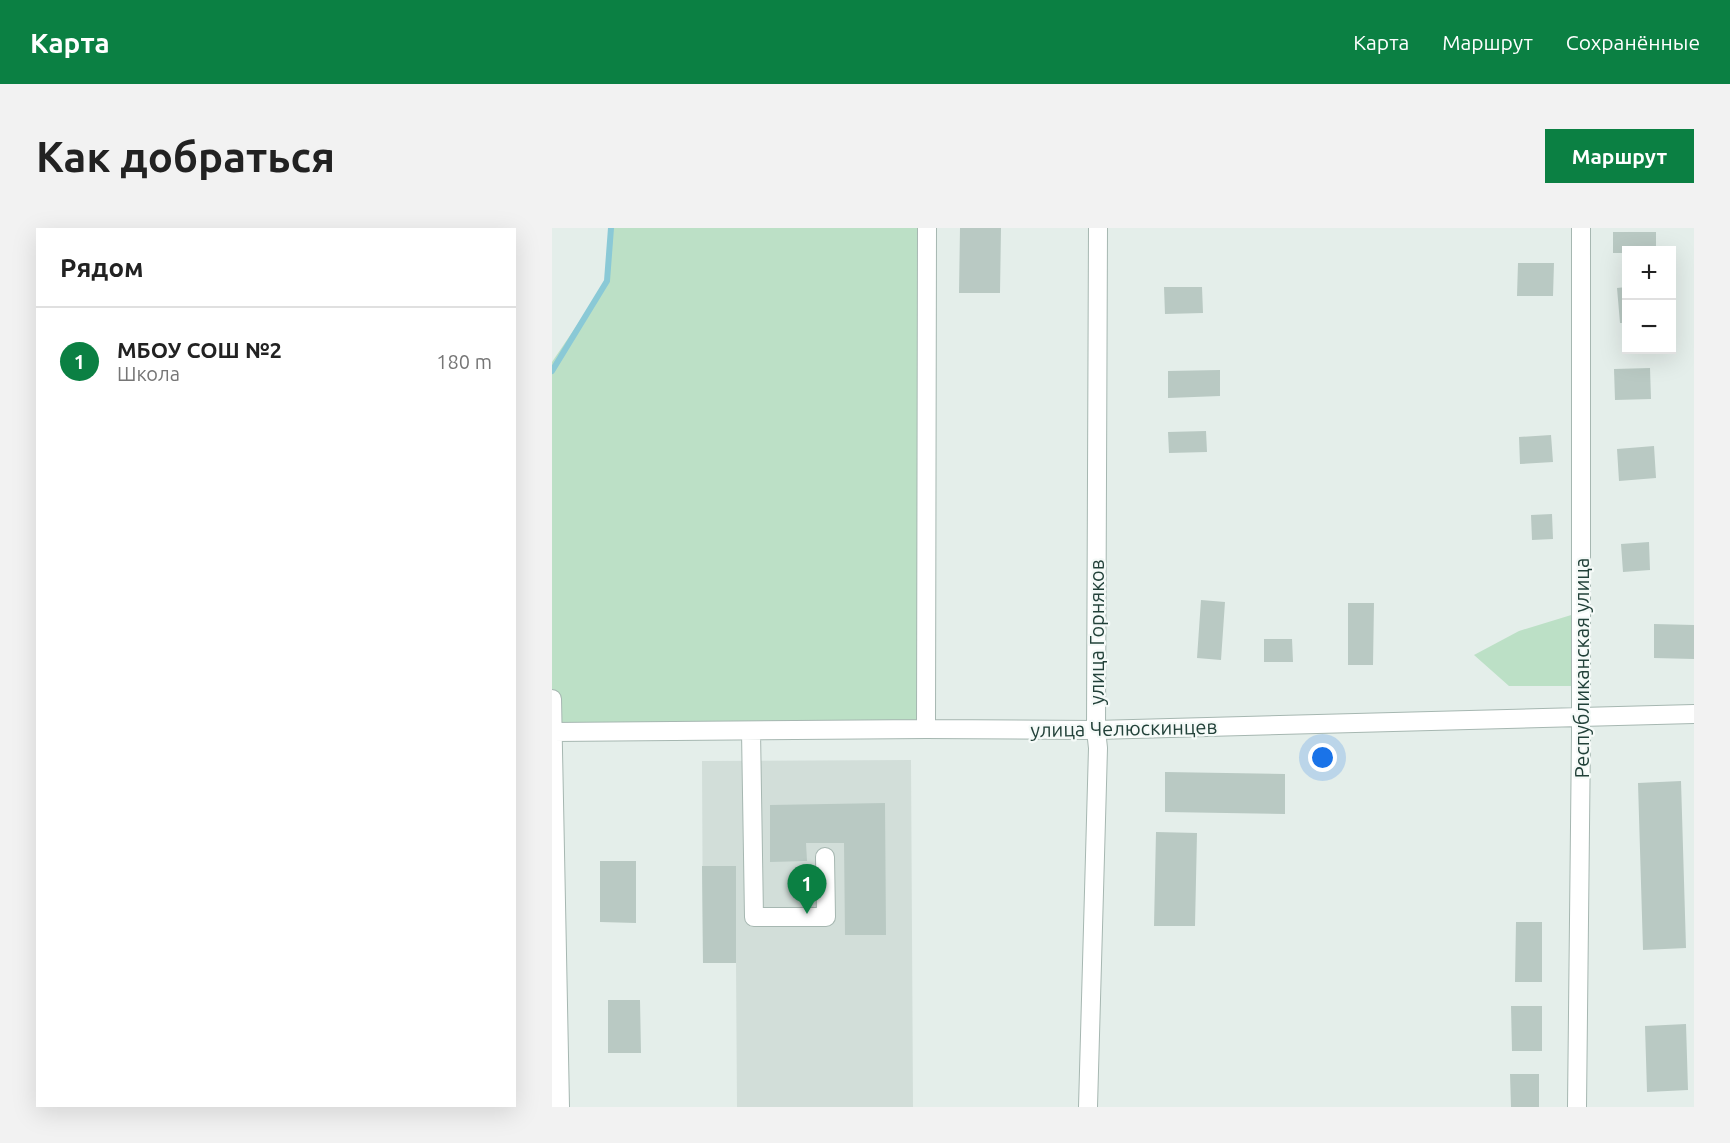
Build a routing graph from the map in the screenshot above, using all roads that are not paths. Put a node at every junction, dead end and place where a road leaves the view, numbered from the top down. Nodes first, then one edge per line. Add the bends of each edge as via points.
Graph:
1 (927, 228) edge
2 (1098, 228) edge
3 (1581, 228) edge
4 (552, 699) edge
5 (1694, 714) edge
6 (1581, 718) junction
7 (926, 729) junction
8 (1096, 730) junction
9 (751, 731) junction
10 (553, 732) edge
11 (825, 857) dead end
12 (560, 1107) edge
13 (1088, 1107) edge
14 (1577, 1107) edge

1 - 7 street
2 - 8 street, улица Горняков
3 - 6 street, Республиканская улица
4 - 10 street
5 - 6 street, улица Челюскинцев
6 - 8 street, улица Челюскинцев
6 - 14 street, Республиканская улица
7 - 8 street, улица Челюскинцев
7 - 9 street, улица Челюскинцев
8 - 13 street, улица Горняков
9 - 10 street, улица Челюскинцев
9 - 11 street via 754,917 826,917
10 - 12 street

